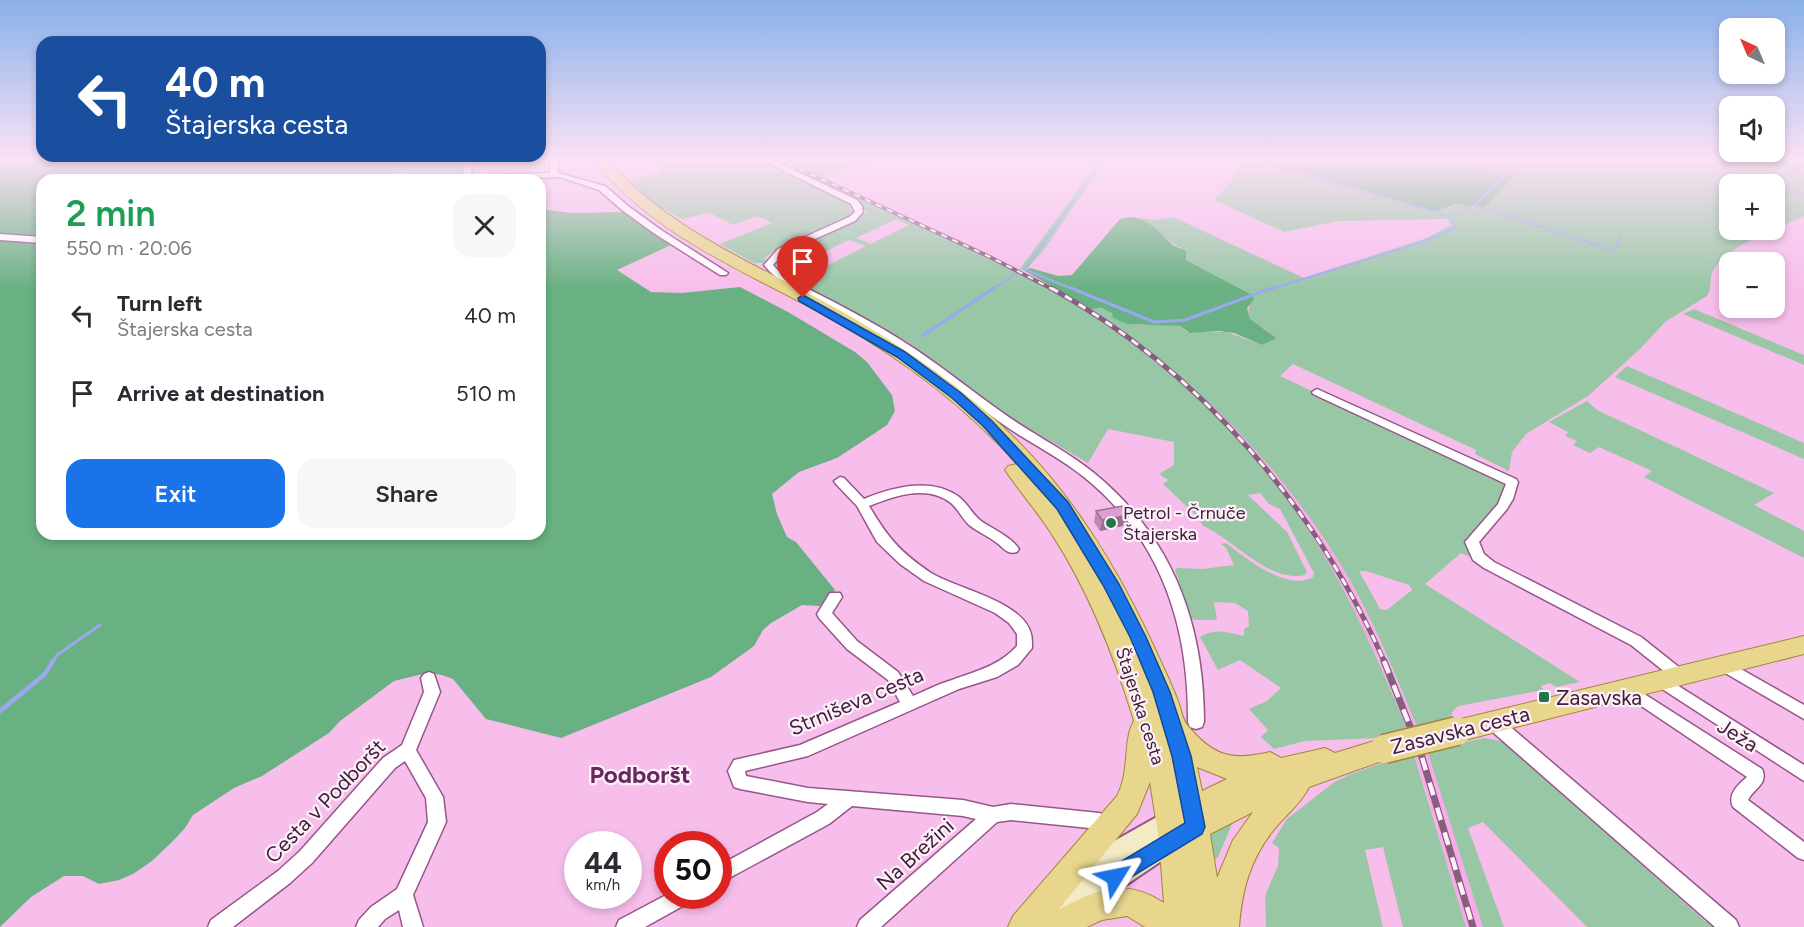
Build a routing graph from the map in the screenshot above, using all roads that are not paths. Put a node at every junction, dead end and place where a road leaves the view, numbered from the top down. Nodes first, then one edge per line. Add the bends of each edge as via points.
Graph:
1 (618, 202) edge
2 (631, 202) edge
3 (643, 202) edge
4 (854, 202) edge
5 (0, 237) edge
6 (36, 240) edge
7 (723, 273) dead end
8 (1317, 392) dead end
9 (840, 481) dead end
10 (862, 504) junction
11 (1012, 549) dead end
12 (835, 597) dead end
13 (1800, 650) edge
14 (1725, 666) junction
15 (429, 678) dead end
16 (1670, 679) junction
17 (1627, 689) junction
18 (909, 704) junction
19 (1142, 705) junction
20 (1804, 713) edge
21 (1493, 722) junction
22 (1185, 726) junction
23 (408, 750) junction
24 (1309, 768) junction
25 (1804, 774) edge
26 (849, 799) junction
27 (993, 815) junction
28 (1099, 822) dead end
29 (1183, 824) junction
30 (1804, 852) edge
31 (732, 868) edge
32 (404, 895) junction
33 (659, 909) edge
34 (218, 927) edge
35 (366, 927) edge
36 (412, 927) edge
37 (626, 927) edge
38 (867, 927) edge
39 (1026, 927) edge
40 (1057, 927) edge
41 (1166, 927) edge
42 (1181, 927) edge
43 (1207, 927) edge
44 (1223, 927) edge
45 (1729, 927) edge

1 - 7 street
2 - 19 main road, Štajerska cesta via 674,236 898,366 981,435 1052,516 1104,607
3 - 22 main road, Štajerska cesta via 710,248 901,355 987,423 1063,506 1096,558
4 - 22 street via 859,212 852,219 781,251 768,265 771,270 918,356 1091,477 1129,515 1161,560 1183,615 1196,689
5 - 6 street
8 - 16 street, Ježa via 1512,483 1505,503 1472,542 1478,557 1636,641
9 - 10 street, Strniševa cesta
10 - 11 street via 905,490 938,492 954,499 972,521
10 - 18 street, Strniševa cesta via 882,539 905,561 952,590 1000,609 1024,633 1025,648 1013,661 992,673
12 - 18 street via 824,614 852,645 893,676
13 - 14 main road, Zasavska cesta
14 - 16 main road, Zasavska cesta
14 - 20 street
15 - 23 street, Cesta v Podboršt via 432,692
16 - 17 main road, Zasavska cesta
16 - 25 street, Ježa
17 - 21 main road, Zasavska cesta
17 - 30 street, Ježa via 1756,774 1755,781 1741,792 1739,802
18 - 26 street, Strniševa cesta via 817,745 748,761 736,771 740,782 747,785
19 - 29 main road, Štajerska cesta via 1163,776
19 - 39 main road via 1142,761 1134,793 1117,819
21 - 24 main road, Zasavska cesta, bridge
21 - 45 street
22 - 24 main road via 1210,762 1231,770 1248,770 1289,756
22 - 29 main road, Štajerska cesta
23 - 32 street, Cesta v Podboršt via 434,798 437,822
23 - 34 street, Cesta v Podboršt via 389,763 306,857
24 - 29 main road, Zasavska cesta
24 - 44 main road via 1240,853 1227,891
26 - 27 street, Strniševa cesta via 963,808
26 - 31 street via 823,818
27 - 28 street, Strniševa cesta via 1011,812
27 - 38 street, Na Brežini
29 - 39 main road via 1125,848
29 - 40 main road via 1102,886
29 - 42 main road, Štajerska cesta
29 - 43 main road, Štajerska cesta
32 - 35 street
32 - 36 street
33 - 37 street
40 - 41 main road via 1106,902 1120,900 1145,907

